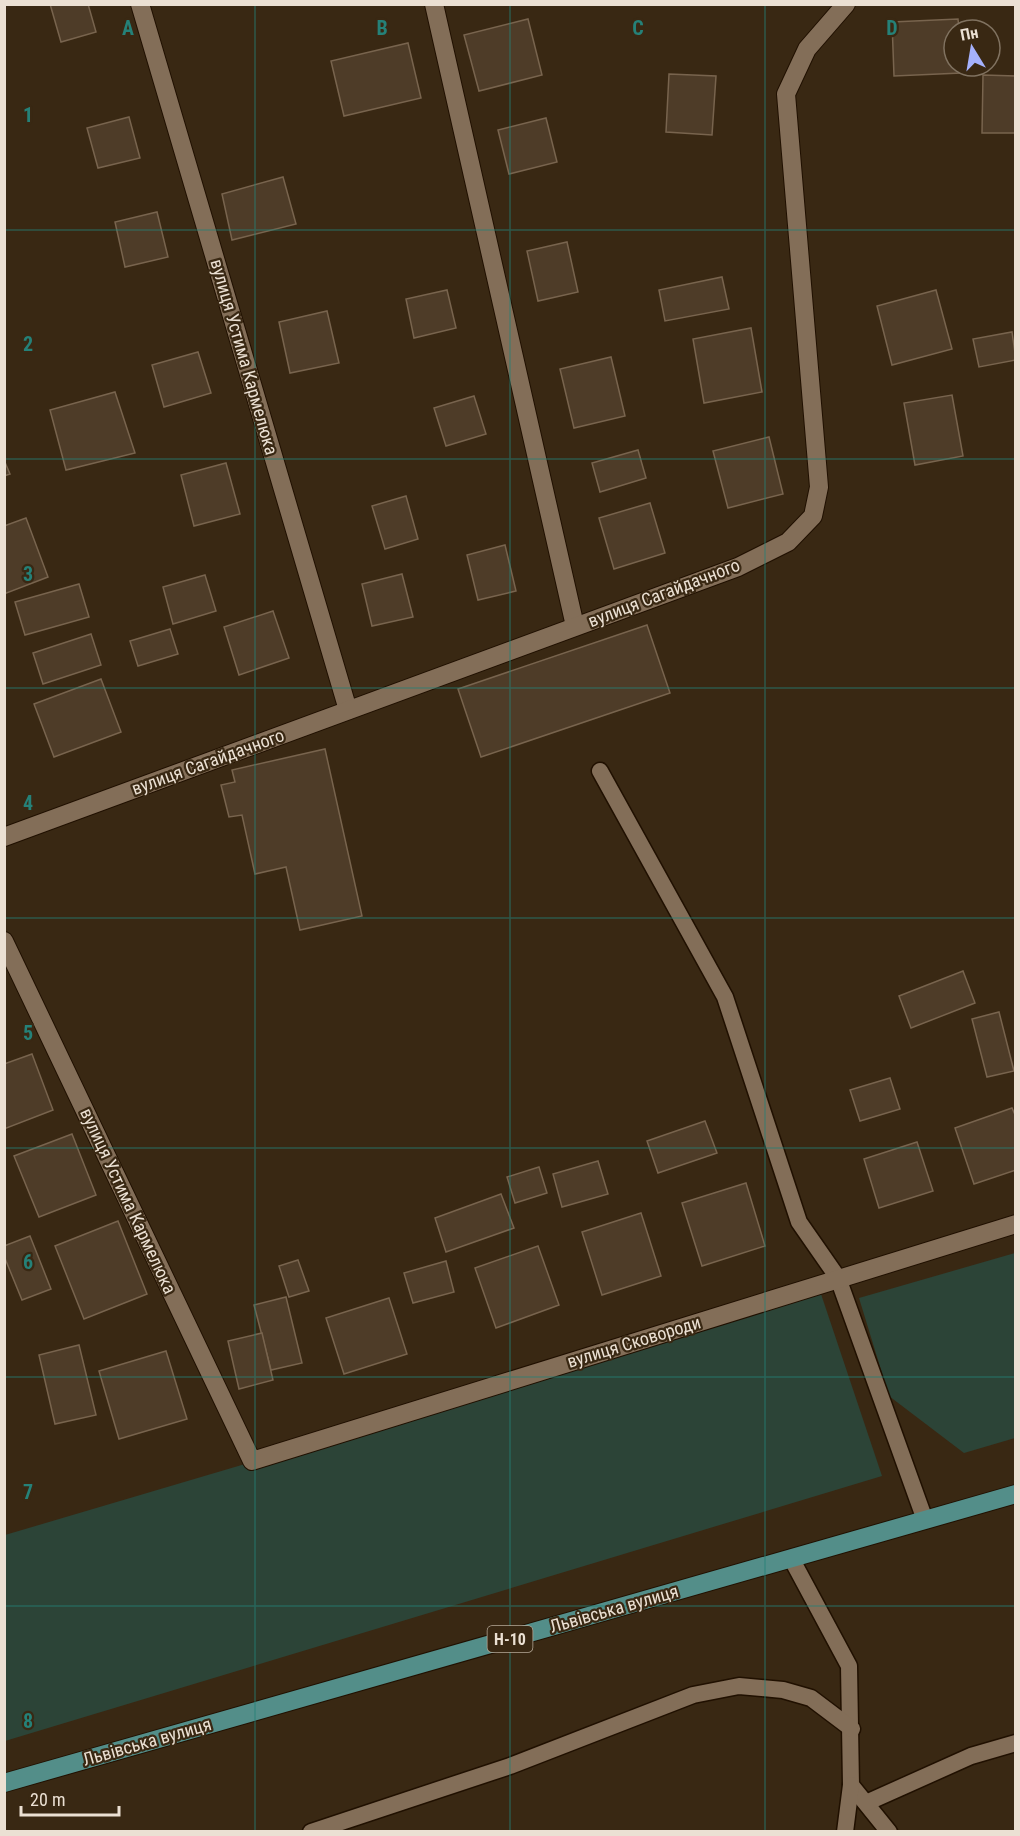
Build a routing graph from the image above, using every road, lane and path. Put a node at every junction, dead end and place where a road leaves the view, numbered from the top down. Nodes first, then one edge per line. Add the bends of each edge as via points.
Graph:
1 (140, 4) edge
2 (434, 4) edge
3 (846, 4) edge
4 (575, 626) junction
5 (348, 710) junction
6 (600, 771) dead end
7 (4, 837) edge
8 (4, 941) edge
9 (1016, 1224) edge
10 (838, 1278) junction
11 (252, 1461) joint
12 (1016, 1494) edge
13 (925, 1520) junction
14 (791, 1558) junction
15 (852, 1729) junction
16 (1016, 1743) edge
17 (4, 1783) edge
18 (851, 1785) junction
19 (866, 1803) junction
20 (311, 1832) edge
21 (845, 1832) edge
22 (889, 1832) edge

1 - 5 street, вулиця Устима Кармелюка
2 - 4 street
3 - 4 street, вулиця Сагайдачного via 807,49 786,94 819,487 813,516 788,542 738,567
4 - 5 street, вулиця Сагайдачного
5 - 7 street, вулиця Сагайдачного
6 - 10 lane via 725,997 800,1222
8 - 11 street, вулиця Устима Кармелюка
9 - 10 street, вулиця Сковороди
10 - 11 street, вулиця Сковороди
10 - 13 lane
12 - 13 main road, Львівська вулиця / Н-10
13 - 14 main road, Львівська вулиця / Н-10
14 - 15 lane via 849,1665
14 - 17 main road, Львівська вулиця / Н-10
15 - 18 lane
15 - 20 lane via 811,1698 783,1690 739,1686 693,1695 510,1766
16 - 19 lane via 971,1756
18 - 19 lane
18 - 21 lane
19 - 22 lane

